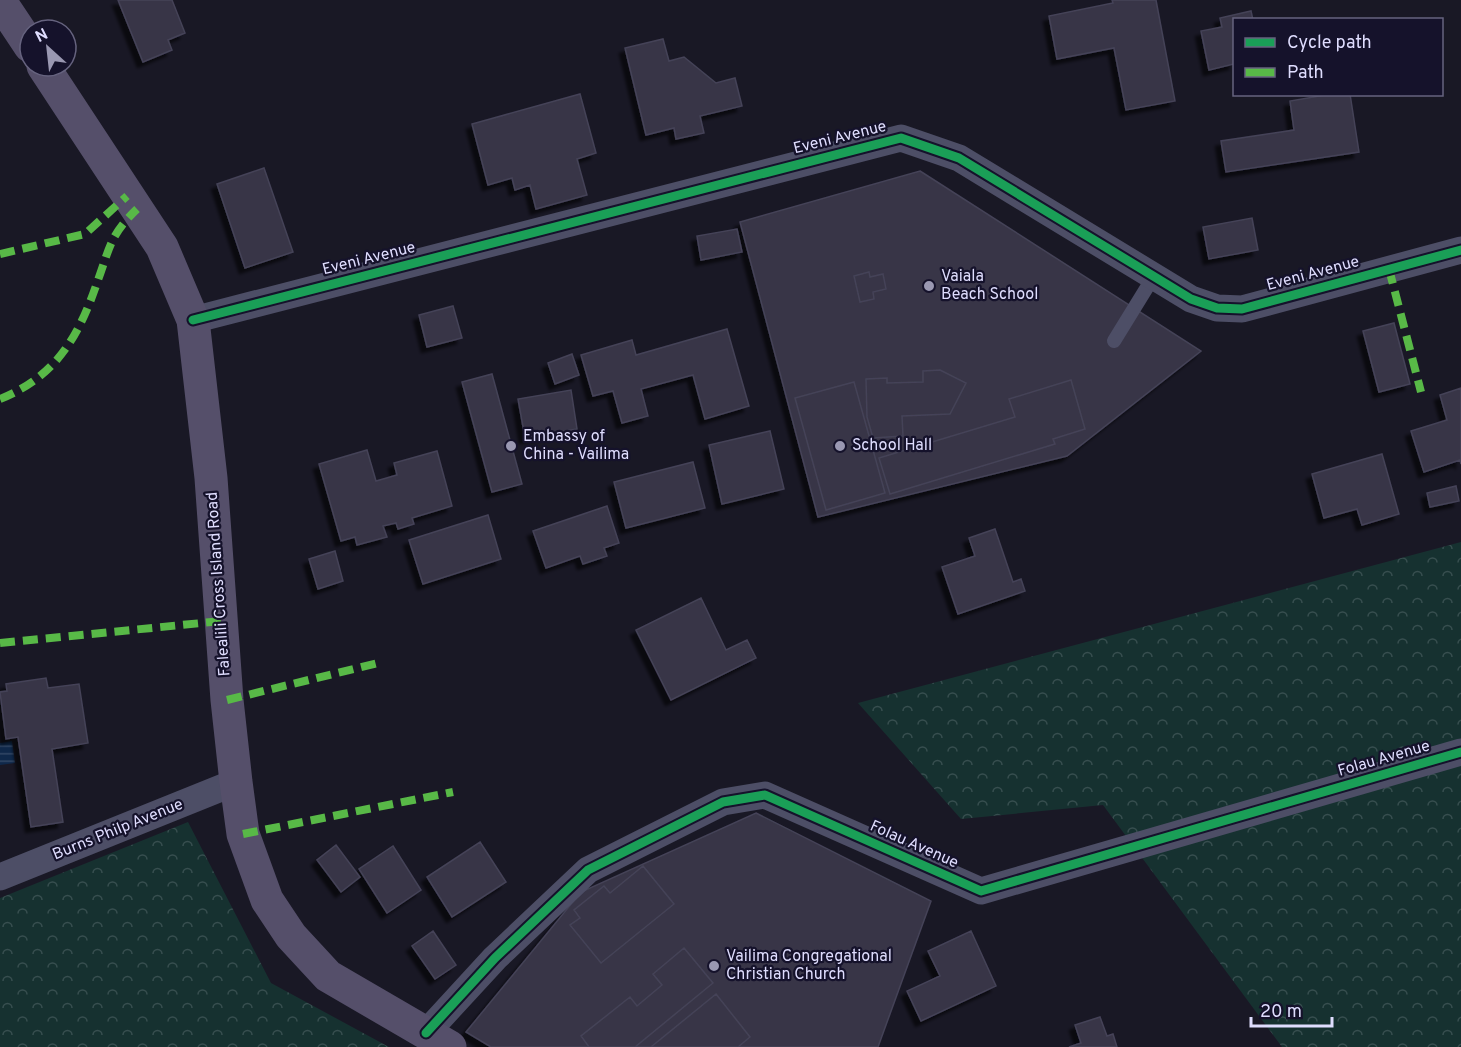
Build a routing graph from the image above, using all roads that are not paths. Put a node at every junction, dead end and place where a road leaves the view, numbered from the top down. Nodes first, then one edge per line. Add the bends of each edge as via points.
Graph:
1 (0, 1) edge
2 (18, 28) edge
3 (51, 78) edge
4 (1461, 250) edge
5 (1154, 276) junction
6 (193, 320) junction
7 (1114, 342) dead end
8 (1461, 752) edge
9 (237, 782) junction
10 (0, 877) edge
11 (438, 1040) edge

1 - 2 main road
3 - 6 main road, Falealili Cross Island Road via 162,247
4 - 5 street, Eveni Avenue via 1242,309 1217,308 1191,299
5 - 6 street, Eveni Avenue via 959,158 900,138
5 - 7 lane
6 - 9 main road, Falealili Cross Island Road
8 - 11 street, Folau Avenue via 981,891 765,795 723,802 588,870 495,958
9 - 10 street, Burns Philp Avenue
9 - 11 main road, Falealili Cross Island Road via 243,834 267,900 291,936 328,976

